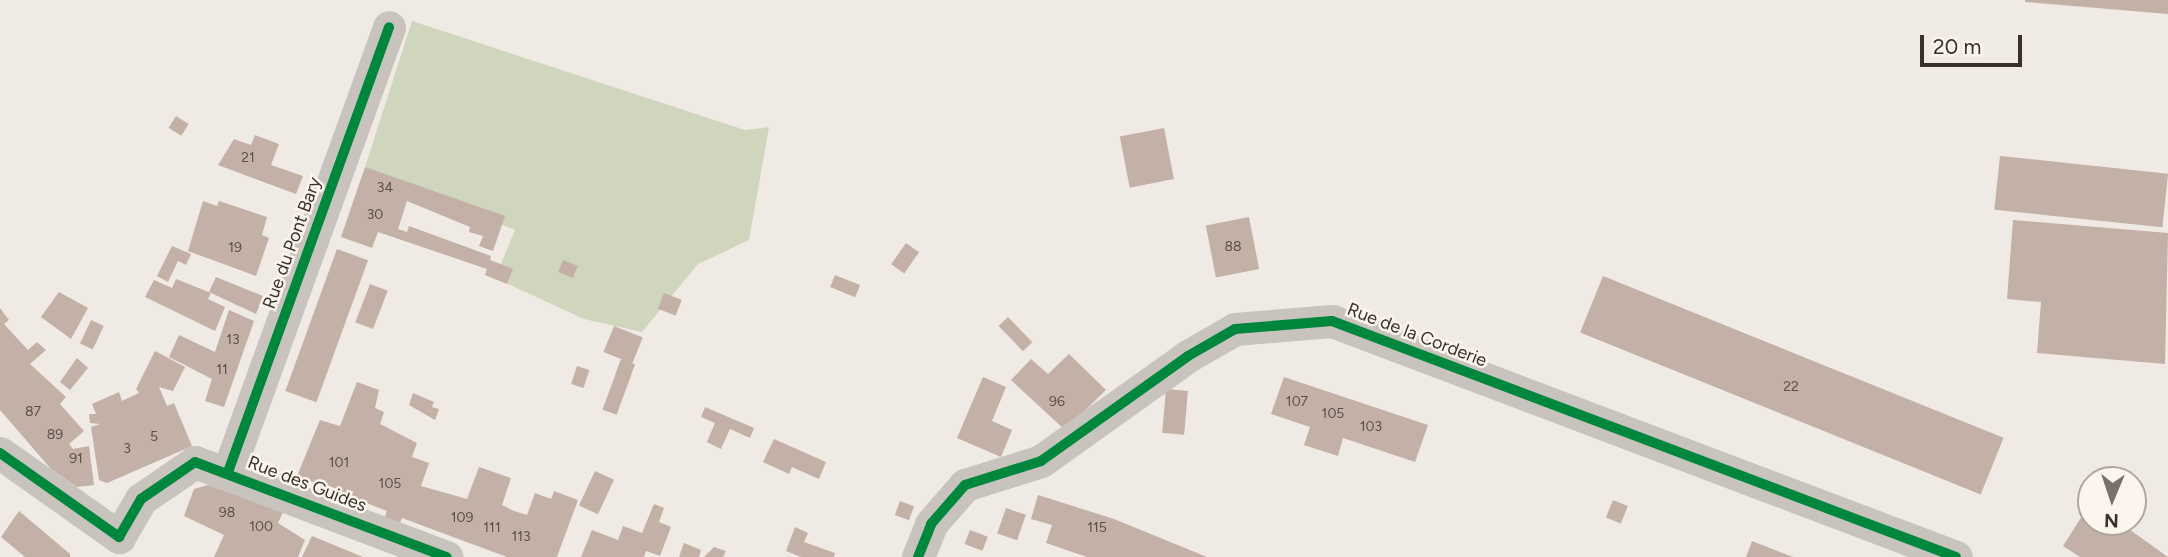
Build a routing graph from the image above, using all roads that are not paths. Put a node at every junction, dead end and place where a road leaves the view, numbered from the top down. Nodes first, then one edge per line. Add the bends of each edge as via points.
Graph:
1 (389, 27) dead end
2 (0, 453) edge
3 (228, 472) junction
4 (115, 547) edge
5 (447, 557) edge
6 (918, 557) edge
7 (1956, 557) edge

1 - 3 street, Rue du Pont Bary
2 - 4 street, Rue des Guides
3 - 4 street, Rue des Guides via 195,462 141,499
3 - 5 street, Rue des Guides
6 - 7 street, Rue de la Corderie via 931,524 965,485 1041,461 1188,356 1235,329 1332,321

